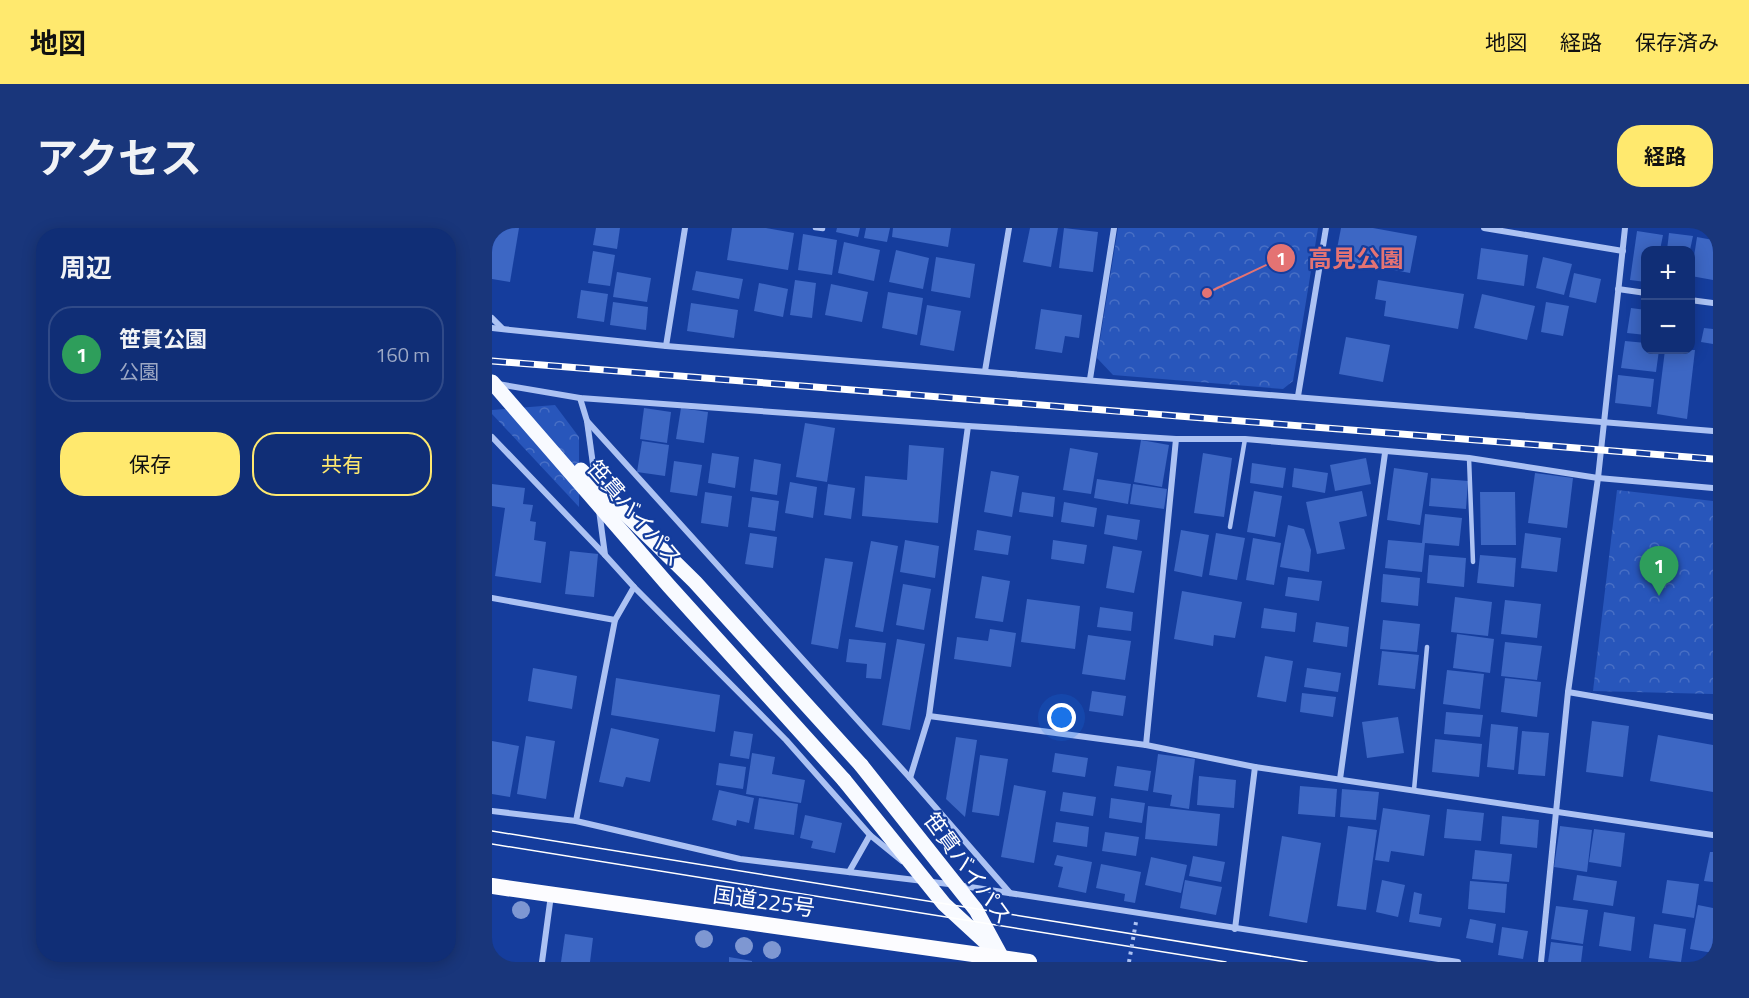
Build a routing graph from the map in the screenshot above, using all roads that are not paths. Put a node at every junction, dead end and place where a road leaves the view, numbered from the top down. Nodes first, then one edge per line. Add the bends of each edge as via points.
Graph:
1 (685, 228) edge
2 (815, 228) edge
3 (1009, 228) edge
4 (1114, 228) edge
5 (1326, 228) edge
6 (1484, 228) edge
7 (1625, 228) edge
8 (822, 229) edge
9 (1623, 251) junction
10 (1618, 289) junction
11 (1641, 292) edge
12 (1695, 301) edge
13 (1713, 303) edge
14 (492, 318) edge
15 (492, 328) edge
16 (502, 328) junction
17 (666, 346) junction
18 (984, 371) junction
19 (1090, 380) junction
20 (492, 382) edge
21 (1298, 396) junction
22 (506, 397) junction
23 (580, 398) junction
24 (587, 421) junction
25 (1604, 421) junction
26 (968, 426) junction
27 (1713, 431) edge
28 (492, 437) edge
29 (1176, 439) junction
30 (1245, 439) junction
31 (1385, 453) junction
32 (1469, 458) junction
33 (1598, 478) junction
34 (1713, 488) edge
35 (1230, 527) dead end
36 (605, 555) junction
37 (1473, 562) dead end
38 (634, 587) junction
39 (492, 598) edge
40 (615, 620) junction
41 (1427, 647) dead end
42 (1568, 692) junction
43 (929, 716) junction
44 (1713, 717) edge
45 (1146, 745) junction
46 (1255, 767) junction
47 (910, 778) junction
48 (1340, 779) junction
49 (1414, 790) junction
50 (1558, 810) junction
51 (492, 811) edge
52 (871, 815) junction
53 (576, 822) junction
54 (1713, 834) edge
55 (870, 835) junction
56 (849, 872) junction
57 (927, 882) junction
58 (957, 885) junction
59 (492, 886) edge
60 (1010, 893) junction
61 (552, 895) junction
62 (1235, 929) junction
63 (1000, 959) edge
64 (542, 962) edge
65 (1029, 962) edge
66 (1458, 962) edge
67 (1541, 962) edge

1 - 17 street
2 - 8 lane
3 - 18 street
4 - 19 street
5 - 21 street
6 - 9 street
7 - 9 street
9 - 10 street
10 - 11 street
10 - 25 street
12 - 13 street
14 - 16 street
15 - 16 street
16 - 17 street
17 - 18 street
18 - 19 street
19 - 21 street
20 - 22 main road, 笹貫バイパス, bridge
20 - 23 street
21 - 25 street
22 - 52 main road, 笹貫バイパス, bridge
22 - 58 main road, 笹貫バイパス, bridge via 695,582 861,765
23 - 24 street
23 - 26 street
24 - 36 street
24 - 47 street
25 - 27 street
25 - 33 street
26 - 29 street
26 - 43 street
28 - 36 street
29 - 30 street
29 - 45 street
30 - 31 street
30 - 35 lane
31 - 32 street
31 - 48 street
32 - 33 street
32 - 37 lane
33 - 34 street
33 - 42 street
36 - 38 street
38 - 40 street
38 - 55 street via 786,740
39 - 40 street
40 - 53 street
41 - 49 lane
42 - 44 street
42 - 50 street
43 - 45 street
43 - 47 street
45 - 46 street
46 - 48 street
46 - 62 street
47 - 60 street
48 - 49 street
49 - 50 street
50 - 54 street
50 - 67 street
51 - 53 street
52 - 55 main road
52 - 57 main road, 笹貫バイパス
53 - 56 street via 740,859
55 - 56 street
55 - 57 street
56 - 57 street
57 - 58 street
57 - 63 main road, 笹貫バイパス
58 - 60 street
58 - 63 main road, 笹貫バイパス via 984,923
59 - 61 highway, 国道225号
60 - 62 street
61 - 63 highway, 国道225号
61 - 64 street
62 - 66 street
63 - 65 highway, 国道225号

